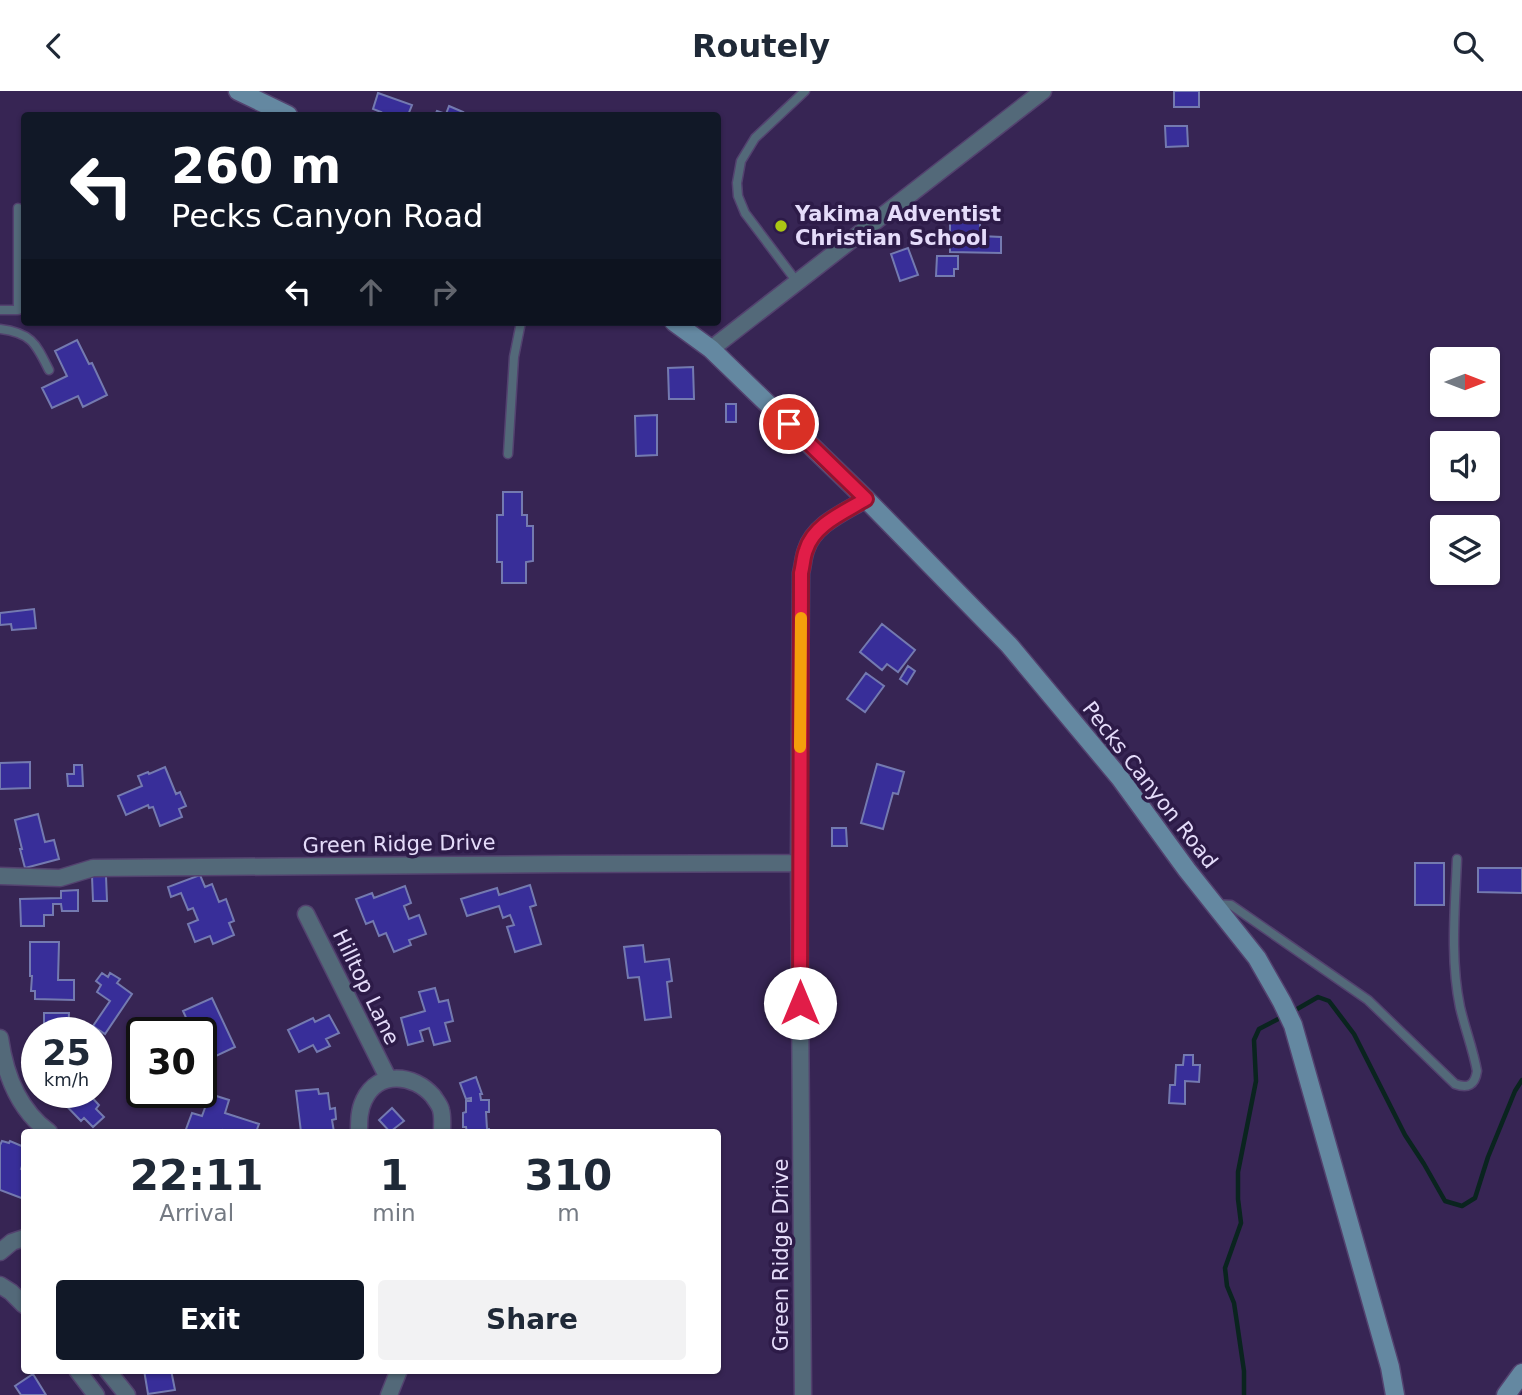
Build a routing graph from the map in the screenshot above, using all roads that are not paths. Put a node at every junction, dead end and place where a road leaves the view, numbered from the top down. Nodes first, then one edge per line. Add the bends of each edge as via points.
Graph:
1 (238, 91) edge
2 (805, 91) edge
3 (1043, 91) edge
4 (282, 112) edge
5 (18, 208) dead end
6 (797, 282) junction
7 (0, 310) edge
8 (520, 326) edge
9 (679, 326) edge
10 (0, 329) edge
11 (711, 349) junction
12 (49, 370) dead end
13 (508, 454) dead end
14 (866, 499) junction
15 (1457, 859) dead end
16 (799, 863) junction
17 (0, 876) edge
18 (1214, 904) junction
19 (306, 914) dead end
20 (0, 1038) edge
21 (388, 1079) junction
22 (45, 1129) edge
23 (359, 1129) edge
24 (442, 1129) edge
25 (21, 1239) edge
26 (0, 1252) edge
27 (0, 1285) edge
28 (21, 1302) edge
29 (1522, 1373) edge
30 (80, 1374) edge
31 (110, 1374) edge
32 (397, 1374) edge
33 (96, 1395) edge
34 (127, 1395) edge
35 (389, 1395) edge
36 (803, 1395) edge
37 (1395, 1395) edge
38 (1506, 1395) edge

1 - 4 street
2 - 6 lane via 755,138 741,160 737,183 745,213
3 - 6 street
5 - 7 lane via 18,310
6 - 11 street
8 - 13 lane
9 - 11 street, Pecks Canyon Road
10 - 12 lane via 34,342
11 - 14 street, Pecks Canyon Road
14 - 16 street, Green Ridge Drive via 822,526 809,542 801,573
14 - 18 street, Pecks Canyon Road via 1009,645 1120,779
15 - 18 lane via 1456,978 1477,1071 1471,1085 1462,1087 1368,1000 1231,905
16 - 17 street, Green Ridge Drive via 93,868 60,878
16 - 36 street, Green Ridge Drive
18 - 37 street, Pecks Canyon Road via 1257,958 1293,1025
19 - 21 street, Hilltop Lane
20 - 22 street via 14,1090
21 - 23 street via 365,1098
21 - 24 street via 419,1083 430,1093 441,1107
25 - 26 street
27 - 28 street
29 - 38 street
30 - 33 street
31 - 34 street
32 - 35 street

